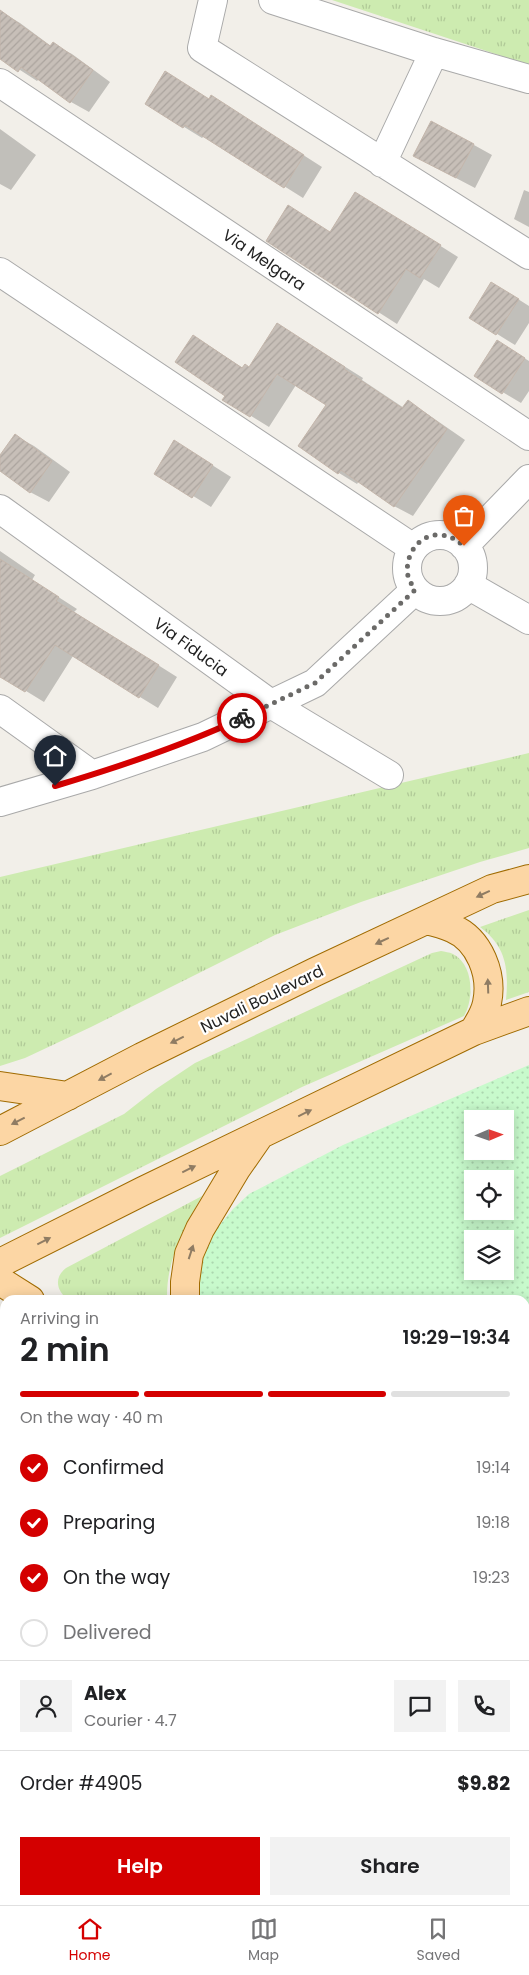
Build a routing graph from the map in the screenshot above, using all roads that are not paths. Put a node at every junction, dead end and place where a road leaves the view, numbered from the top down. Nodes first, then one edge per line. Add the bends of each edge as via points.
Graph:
1 (213, 0) edge
2 (273, 0) edge
3 (434, 52) junction
4 (529, 79) edge
5 (0, 83) edge
6 (382, 162) junction
7 (529, 255) edge
8 (0, 272) edge
9 (529, 436) edge
10 (529, 479) edge
11 (0, 509) edge
12 (464, 546) junction
13 (413, 548) junction
14 (468, 586) junction
15 (415, 590) junction
16 (529, 620) edge
17 (271, 704) junction
18 (0, 708) edge
19 (92, 775) junction
20 (388, 775) dead end
21 (0, 802) edge
22 (529, 879) edge
23 (426, 920) junction
24 (529, 1010) edge
25 (474, 1031) junction
26 (0, 1086) edge
27 (68, 1096) junction
28 (0, 1130) edge
29 (261, 1134) junction
30 (0, 1263) edge
31 (0, 1281) edge
32 (22, 1295) edge
33 (185, 1295) edge

1 - 6 street via 202,48
2 - 3 street
3 - 4 street
3 - 6 street
5 - 9 street, Via Melgara
6 - 7 street
8 - 13 street
10 - 12 street
11 - 17 street, Via Fiducia
12 - 13 street via 452,537 438,535 424,539
12 - 14 street via 473,565
13 - 15 street via 408,562 408,577
14 - 15 street via 449,600 437,601
14 - 16 street
15 - 17 street via 315,683
17 - 19 street via 203,736
17 - 20 street, Via Fiducia
18 - 19 street
19 - 21 street
22 -> 23 main road, Nuvali Boulevard via 492,889
25 -> 23 main road via 483,1016 489,991 483,962 476,948 454,929
23 -> 27 main road, Nuvali Boulevard
24 - 25 main road
29 -> 25 main road
26 - 27 main road
27 -> 28 main road, Nuvali Boulevard
30 -> 29 main road
33 -> 29 main road via 189,1254 200,1229
31 - 32 main road

